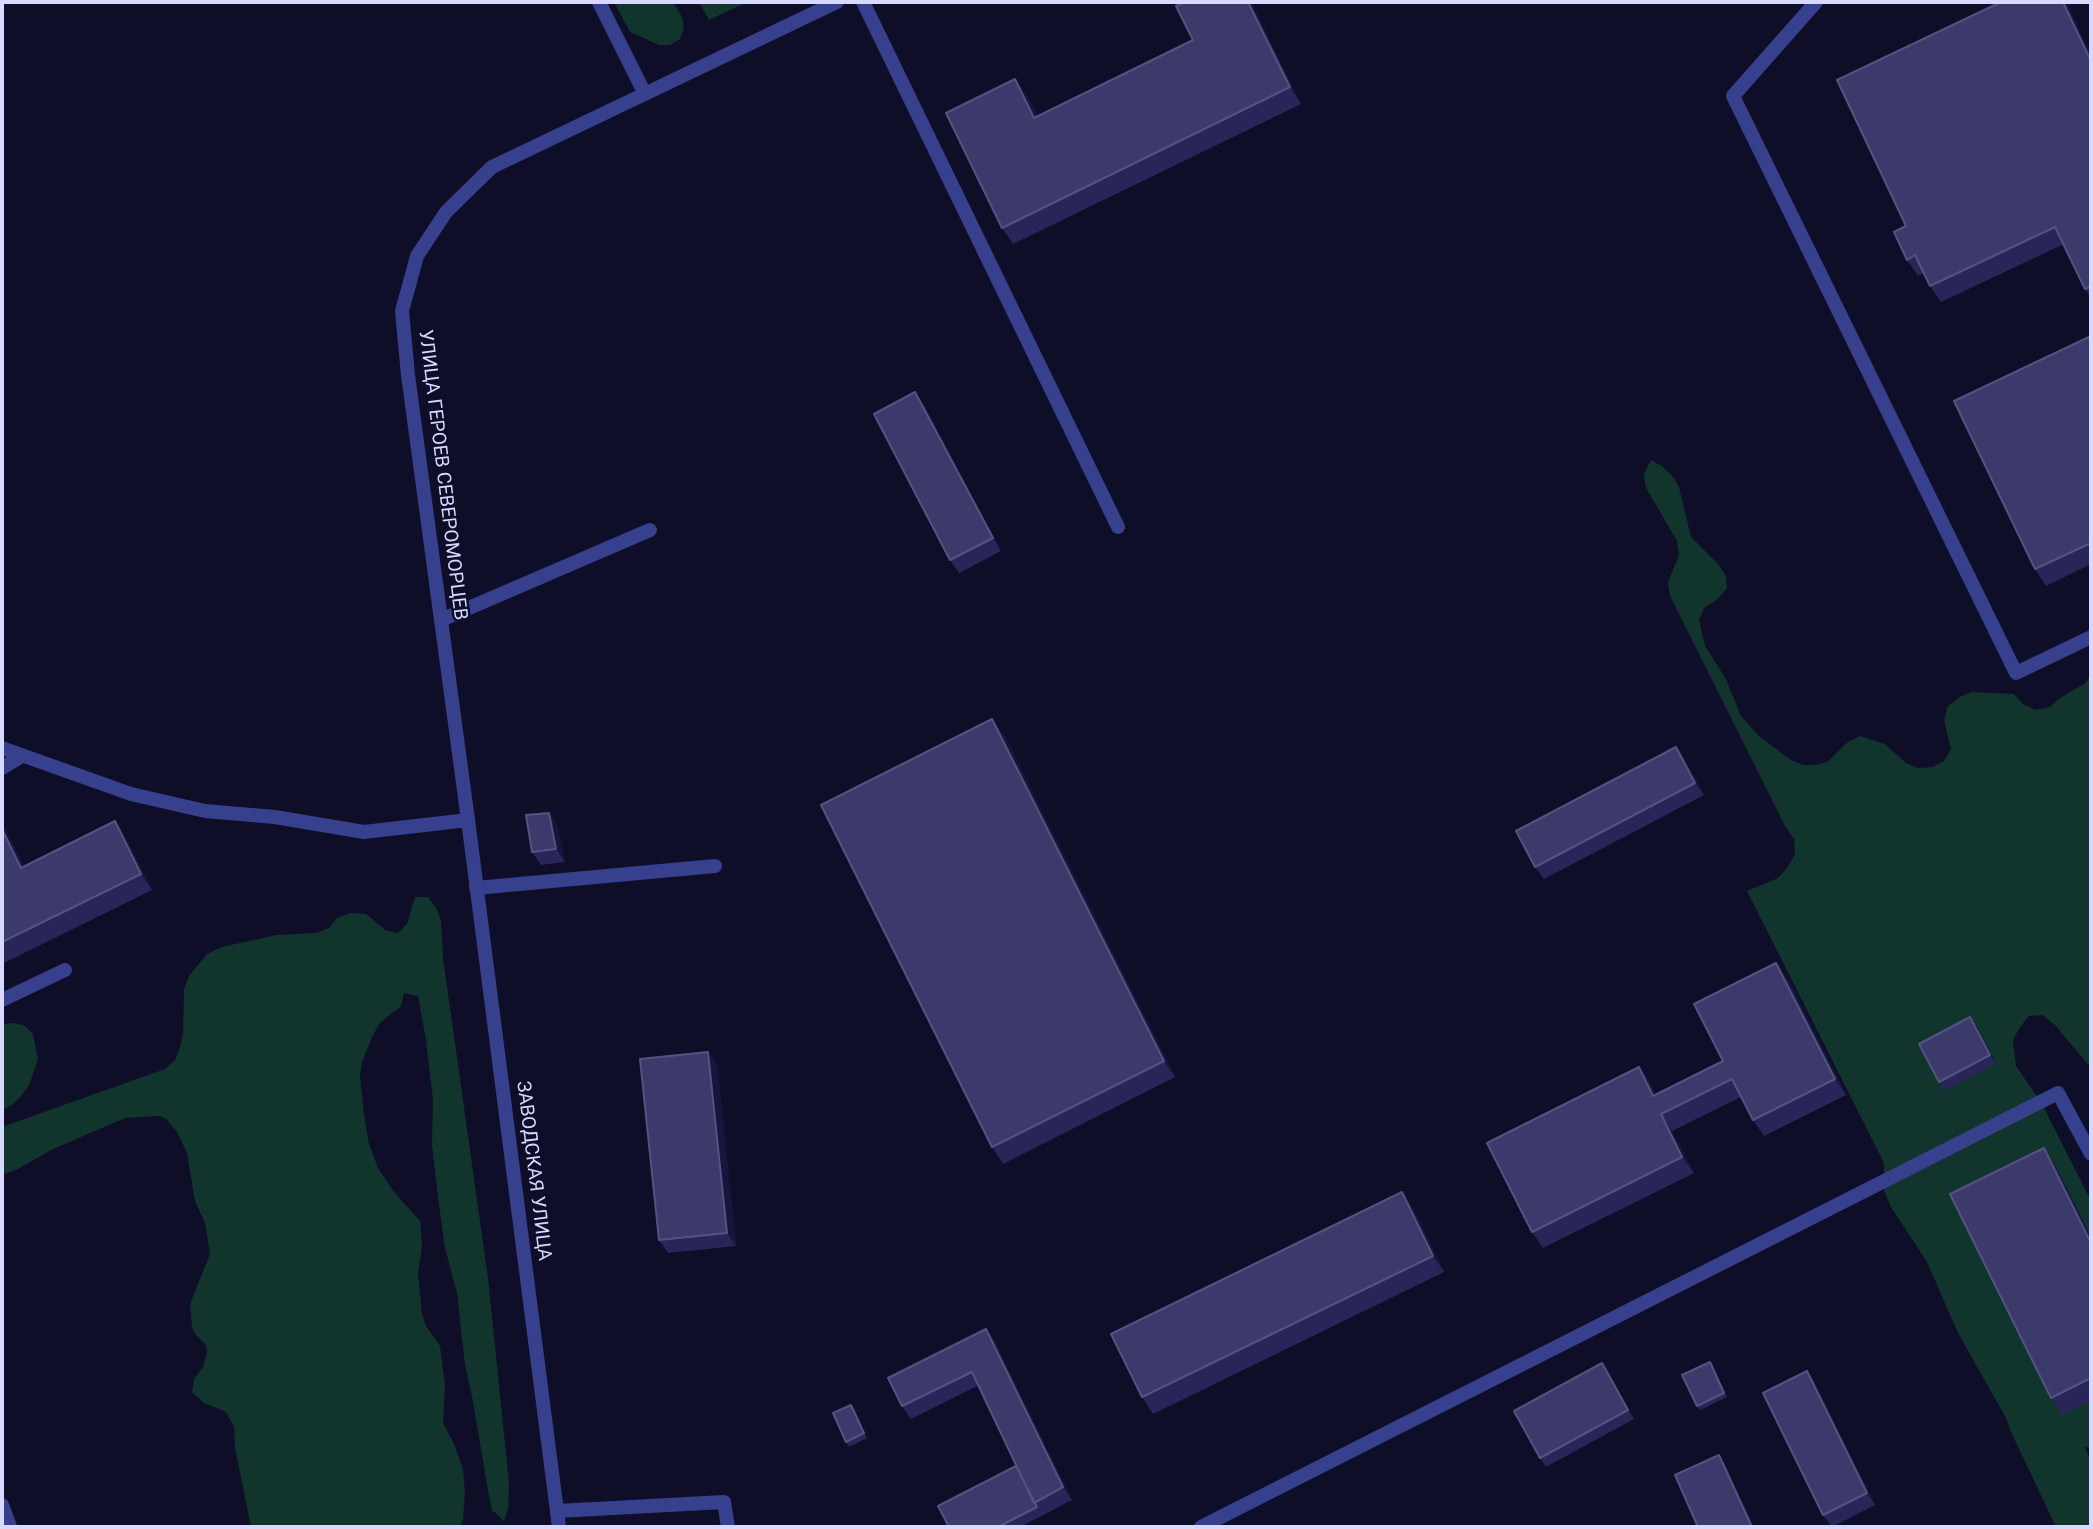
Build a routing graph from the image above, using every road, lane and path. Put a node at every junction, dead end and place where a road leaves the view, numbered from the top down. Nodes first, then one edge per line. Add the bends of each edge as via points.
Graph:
1 (599, 2) edge
2 (837, 2) edge
3 (863, 2) edge
4 (1816, 2) edge
5 (645, 94) junction
6 (1118, 527) dead end
7 (650, 530) dead end
8 (441, 620) junction
9 (2091, 637) edge
10 (2, 748) edge
11 (22, 756) junction
12 (2, 768) edge
13 (468, 820) junction
14 (715, 866) dead end
15 (476, 888) junction
16 (65, 970) dead end
17 (2, 1000) edge
18 (2091, 1154) edge
19 (2, 1506) edge
20 (557, 1511) junction
21 (10, 1527) edge
22 (559, 1527) edge
23 (728, 1527) edge
24 (1201, 1527) edge

1 - 5 street
2 - 5 street, УЛИЦА ГЕРОЕВ СЕВЕРОМОРЦЕВ
3 - 6 street
4 - 9 street via 1732,96 2016,673
5 - 8 street, УЛИЦА ГЕРОЕВ СЕВЕРОМОРЦЕВ via 492,167 446,212 418,256 402,311
7 - 8 street
8 - 13 street, УЛИЦА ГЕРОЕВ СЕВЕРОМОРЦЕВ
10 - 11 street
11 - 12 street
11 - 13 street via 131,794 205,811 364,832
13 - 15 street, ЗАВОДСКАЯ УЛИЦА
14 - 15 street
15 - 20 street, ЗАВОДСКАЯ УЛИЦА
16 - 17 street
18 - 24 street via 2058,1093
19 - 21 street
20 - 22 street, ЗАВОДСКАЯ УЛИЦА
20 - 23 street via 724,1502

